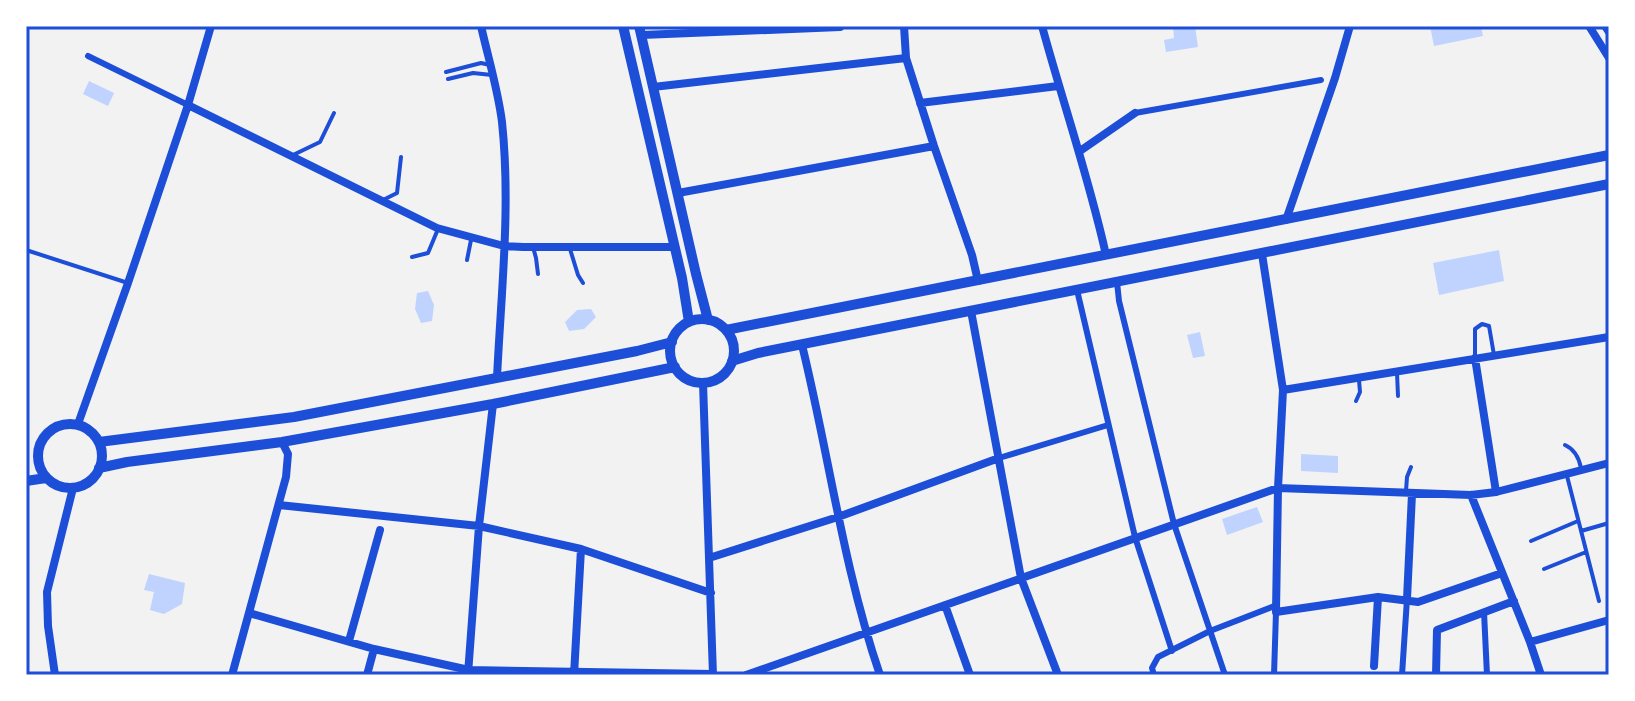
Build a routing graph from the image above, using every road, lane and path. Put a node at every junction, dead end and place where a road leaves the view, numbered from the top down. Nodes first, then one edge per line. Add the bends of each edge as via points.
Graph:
1 (211, 26) edge
2 (481, 26) edge
3 (623, 26) edge
4 (904, 26) edge
5 (1042, 26) edge
6 (1350, 26) edge
7 (1589, 26) edge
8 (1605, 26) edge
9 (840, 27) edge
10 (640, 31) edge
11 (1609, 32) edge
12 (88, 56) dead end
13 (906, 58) junction
14 (1609, 58) edge
15 (490, 65) junction
16 (446, 72) dead end
17 (492, 75) junction
18 (448, 79) dead end
19 (1321, 80) dead end
20 (1058, 86) junction
21 (653, 87) junction
22 (920, 103) junction
23 (188, 105) junction
24 (334, 113) dead end
25 (1135, 113) joint
26 (934, 146) junction
27 (1080, 151) junction
28 (1609, 155) edge
29 (291, 156) junction
30 (401, 157) dead end
31 (1609, 184) edge
32 (678, 193) junction
33 (381, 201) junction
34 (1286, 220) junction
35 (438, 229) junction
36 (472, 237) junction
37 (504, 246) junction
38 (533, 247) junction
39 (569, 247) junction
40 (674, 247) junction
41 (26, 250) edge
42 (1262, 254) junction
43 (1106, 255) junction
44 (412, 257) dead end
45 (467, 260) dead end
46 (538, 274) dead end
47 (978, 281) junction
48 (1117, 282) junction
49 (128, 283) junction
50 (583, 283) dead end
51 (1077, 290) junction
52 (971, 311) junction
53 (708, 320) junction
54 (689, 322) junction
55 (1470, 324) dead end
56 (1476, 327) junction
57 (726, 330) junction
58 (1609, 337) edge
59 (672, 342) junction
60 (802, 345) junction
61 (1494, 355) junction
62 (1475, 358) junction
63 (732, 361) junction
64 (675, 367) junction
65 (1398, 371) junction
66 (1358, 377) junction
67 (497, 378) junction
68 (703, 383) junction
69 (1283, 390) junction
70 (1398, 396) dead end
71 (1356, 401) dead end
72 (493, 404) junction
73 (78, 424) junction
74 (1108, 425) junction
75 (99, 442) junction
76 (282, 442) junction
77 (1565, 445) dead end
78 (32, 455) edge
79 (999, 458) junction
80 (1609, 463) edge
81 (1411, 467) dead end
82 (99, 468) junction
83 (1582, 470) junction
84 (1566, 474) junction
85 (46, 478) junction
86 (26, 481) edge
87 (73, 488) junction
88 (1278, 488) junction
89 (1496, 492) junction
90 (1409, 494) junction
91 (1471, 495) junction
92 (279, 505) junction
93 (838, 517) junction
94 (1578, 521) junction
95 (1609, 523) edge
96 (1174, 524) junction
97 (479, 526) junction
98 (380, 530) dead end
99 (1581, 531) junction
100 (1135, 537) junction
101 (1531, 541) dead end
102 (581, 549) junction
103 (1586, 552) junction
104 (709, 558) junction
105 (1544, 569) dead end
106 (1502, 573) junction
107 (1021, 578) junction
108 (711, 593) junction
109 (1378, 597) junction
110 (1407, 599) junction
111 (1514, 601) junction
112 (1599, 601) dead end
113 (945, 605) junction
114 (1277, 608) junction
115 (1484, 612) junction
116 (249, 613) junction
117 (1609, 620) edge
118 (1210, 631) junction
119 (866, 633) junction
120 (349, 641) junction
121 (1530, 642) junction
122 (374, 649) junction
123 (1172, 651) junction
124 (1374, 666) dead end
125 (468, 673) edge
126 (574, 673) edge
127 (713, 674) edge
128 (55, 675) edge
129 (232, 675) edge
130 (367, 675) edge
131 (746, 675) edge
132 (880, 675) edge
133 (970, 675) edge
134 (1058, 675) edge
135 (1154, 675) edge
136 (1225, 675) edge
137 (1274, 675) edge
138 (1402, 675) edge
139 (1436, 675) edge
140 (1487, 675) edge
141 (1541, 675) edge

1 - 23 street
2 - 15 street
3 - 40 street
4 - 13 street
5 - 20 street
6 - 34 street
7 - 14 street
8 - 11 street
9 - 10 street
10 - 21 street
12 - 23 street
13 - 21 street
13 - 22 street
15 - 16 lane
15 - 17 street
17 - 18 lane
17 - 37 street via 502,119
19 - 25 street
20 - 22 street
20 - 27 street
21 - 32 street
22 - 26 street
23 - 29 street
23 - 49 street
24 - 29 lane via 320,142
25 - 27 street
26 - 32 street
26 - 47 street
27 - 43 street
28 - 34 street
29 - 33 street
30 - 33 lane via 397,193
31 - 42 street
32 - 53 street
33 - 35 street
34 - 43 street
35 - 36 street
35 - 44 lane via 428,253
36 - 37 street
36 - 45 lane
37 - 38 street
37 - 67 street
38 - 39 street
38 - 46 lane
39 - 40 street
39 - 50 lane
40 - 54 street
41 - 49 lane
42 - 48 street
42 - 69 street
43 - 47 street
47 - 57 street
48 - 51 street
48 - 96 street
49 - 73 street
51 - 52 street
51 - 74 street
52 - 60 street
52 - 79 street
53 - 54 street
53 - 57 street
54 - 59 street
55 - 56 lane
56 - 61 lane via 1489,324
56 - 62 lane via 1471,337
57 - 63 street
58 - 61 street
59 - 64 street
59 - 67 street
60 - 63 street
60 - 93 street
61 - 62 street
62 - 65 street
62 - 89 street
63 - 68 street via 724,374
64 - 68 street via 684,377
64 - 72 street
65 - 66 street
65 - 70 lane
66 - 69 street
66 - 71 lane
67 - 75 street via 294,417
68 - 104 street
69 - 88 street
72 - 76 street
72 - 97 street
73 - 75 street
73 - 78 street via 55,426
74 - 79 street
74 - 100 street
75 - 82 street
76 - 82 street
76 - 92 street via 288,454
77 - 83 lane via 1578,457
78 - 85 street
79 - 93 street
79 - 107 street
80 - 83 street
81 - 90 lane
82 - 87 street via 84,485
83 - 84 street
84 - 89 street
84 - 94 lane
85 - 86 street
85 - 87 street
87 - 128 street via 47,592
88 - 90 street
88 - 96 street
88 - 114 street
89 - 91 street
90 - 91 street
90 - 110 street
91 - 106 street
92 - 97 street
92 - 116 street
93 - 104 street
93 - 119 street
94 - 99 lane
94 - 101 lane
95 - 99 lane
96 - 100 street
96 - 118 street
97 - 102 street
97 - 125 street
98 - 120 street
99 - 103 lane
100 - 107 street
100 - 123 street
102 - 108 street
102 - 126 street
103 - 105 lane
103 - 112 lane
104 - 108 street
106 - 110 street via 1418,602
106 - 111 street
107 - 113 street
107 - 134 street
108 - 127 street
109 - 110 street
109 - 114 street
109 - 124 street
110 - 138 street
111 - 115 street
111 - 121 street
113 - 119 street
113 - 133 street
114 - 118 street
114 - 137 street
115 - 139 street via 1437,630
115 - 140 street
116 - 120 street
116 - 129 street
117 - 121 street
118 - 123 street
118 - 136 street
119 - 131 street
119 - 132 street
120 - 122 street
121 - 141 street
122 - 125 street
122 - 130 street
123 - 135 street via 1158,657
125 - 126 street
126 - 127 street

